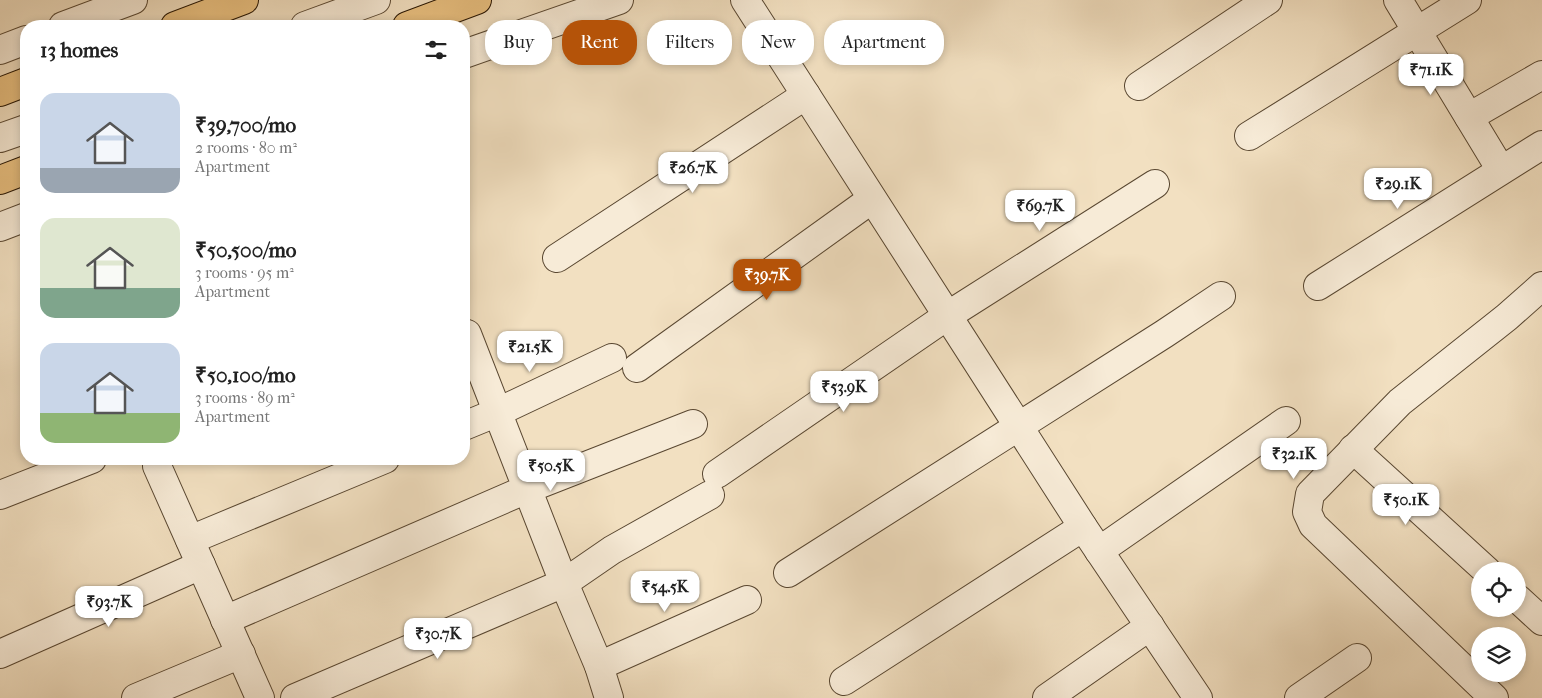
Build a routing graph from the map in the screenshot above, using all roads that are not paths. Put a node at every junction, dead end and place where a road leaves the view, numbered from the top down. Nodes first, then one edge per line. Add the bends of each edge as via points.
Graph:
1 (133, 0) edge
2 (244, 0) edge
3 (376, 0) edge
4 (477, 0) edge
5 (618, 0) edge
6 (745, 0) edge
7 (1268, 0) edge
8 (1398, 0) edge
9 (1467, 0) edge
10 (79, 20) edge
11 (191, 20) edge
12 (321, 20) edge
13 (423, 20) edge
14 (1417, 31) junction
15 (20, 42) edge
16 (0, 50) edge
17 (470, 52) edge
18 (1542, 75) edge
19 (20, 84) edge
20 (1139, 86) dead end
21 (0, 92) edge
22 (806, 95) junction
23 (1469, 117) junction
24 (20, 131) edge
25 (1248, 136) dead end
26 (0, 138) edge
27 (1542, 146) edge
28 (1501, 170) junction
29 (20, 172) edge
30 (0, 180) edge
31 (1155, 184) dead end
32 (872, 199) junction
33 (20, 219) edge
34 (0, 227) edge
35 (556, 258) dead end
36 (1318, 286) dead end
37 (1542, 286) edge
38 (1221, 296) dead end
39 (947, 316) junction
40 (470, 342) edge
41 (498, 412) junction
42 (1286, 421) dead end
43 (470, 424) edge
44 (693, 424) dead end
45 (1018, 427) junction
46 (1353, 449) junction
47 (77, 465) edge
48 (163, 465) edge
49 (373, 465) edge
50 (527, 489) junction
51 (0, 495) edge
52 (1083, 527) junction
53 (1099, 551) junction
54 (195, 552) junction
55 (1478, 562) edge
56 (788, 573) dead end
57 (564, 583) junction
58 (747, 600) dead end
59 (1526, 606) edge
60 (225, 620) junction
61 (1542, 621) edge
62 (1150, 626) junction
63 (0, 654) edge
64 (241, 654) junction
65 (1356, 658) dead end
66 (600, 666) junction
67 (844, 681) dead end
68 (136, 698) edge
69 (260, 698) edge
70 (294, 698) edge
71 (609, 698) edge
72 (1047, 698) edge
73 (1198, 698) edge
74 (1300, 698) edge
75 (1494, 698) edge

1 - 10 street
2 - 11 main road
3 - 12 street
4 - 13 main road
5 - 17 street
6 - 22 street
7 - 20 street
8 - 14 street
9 - 14 street
14 - 23 street
14 - 25 street
15 - 16 street
18 - 23 street
19 - 21 main road
22 - 32 street
22 - 35 street
23 - 28 street
24 - 26 street
27 - 28 street
28 - 36 street
29 - 30 main road
31 - 39 street
32 - 39 street
32 - 41 street via 625,363
33 - 34 street
37 - 46 street via 1400,402
38 - 45 street
39 - 45 street
39 - 57 street via 713,484
40 - 41 street
41 - 43 street
41 - 50 street
42 - 53 street
44 - 50 street
45 - 52 street
45 - 56 street
46 - 55 street
46 - 75 street via 1310,494 1308,512 1313,525
47 - 51 street
48 - 54 street
49 - 54 street
50 - 57 street
50 - 60 street
52 - 53 street
52 - 67 street
53 - 62 street
54 - 60 street
54 - 63 street
57 - 66 street
57 - 70 street
58 - 66 street
59 - 61 street
60 - 64 street
62 - 72 street
62 - 73 street
64 - 68 street
64 - 69 street
65 - 74 street
66 - 71 street

